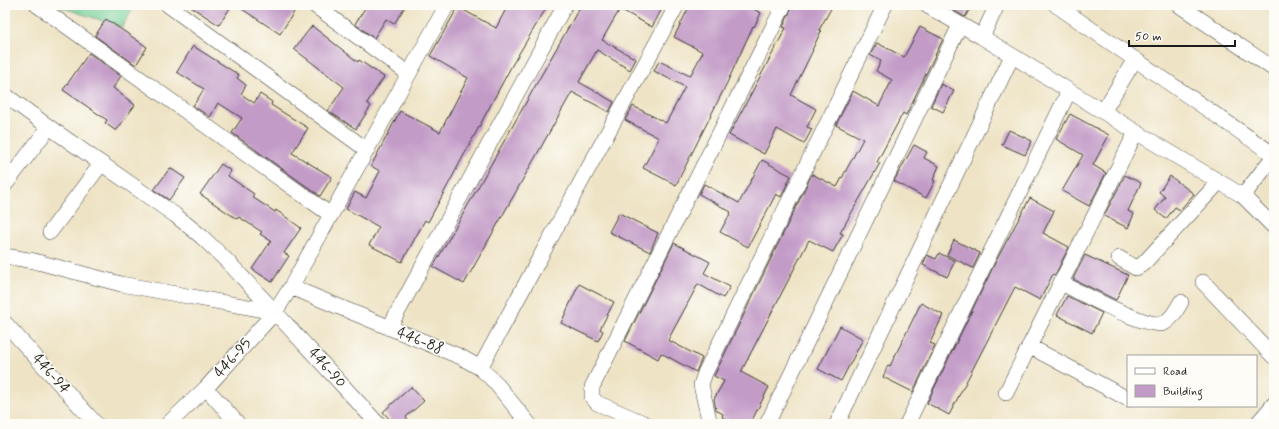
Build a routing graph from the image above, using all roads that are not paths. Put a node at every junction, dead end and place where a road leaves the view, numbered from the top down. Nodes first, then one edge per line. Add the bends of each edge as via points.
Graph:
1 (37, 5) edge
2 (168, 5) edge
3 (314, 5) edge
4 (446, 5) edge
5 (565, 5) edge
6 (677, 5) edge
7 (784, 5) edge
8 (885, 5) edge
9 (926, 5) edge
10 (997, 5) edge
11 (1056, 5) edge
12 (1179, 5) edge
13 (960, 25) junction
14 (982, 37) junction
15 (1012, 56) junction
16 (1135, 60) junction
17 (1274, 69) edge
18 (409, 74) junction
19 (1069, 91) junction
20 (5, 95) edge
21 (1103, 112) junction
22 (49, 127) junction
23 (1136, 132) junction
24 (367, 150) junction
25 (1274, 155) edge
26 (101, 164) junction
27 (1219, 182) junction
28 (5, 185) edge
29 (1243, 196) junction
30 (331, 215) junction
31 (1274, 227) edge
32 (50, 232) dead end
33 (5, 256) edge
34 (1119, 258) dead end
35 (1203, 282) dead end
36 (1061, 283) junction
37 (291, 287) junction
38 (1181, 302) dead end
39 (276, 312) junction
40 (5, 323) edge
41 (389, 328) junction
42 (1029, 346) junction
43 (1274, 358) edge
44 (480, 368) junction
45 (206, 388) junction
46 (1006, 393) dead end
47 (1127, 398) edge
48 (1274, 404) edge
49 (96, 424) edge
50 (168, 424) edge
51 (238, 424) edge
52 (378, 424) edge
53 (529, 424) edge
54 (646, 424) edge
55 (710, 424) edge
56 (767, 424) edge
57 (837, 424) edge
58 (907, 424) edge
59 (1257, 424) edge

1 - 30 street
2 - 24 street
3 - 18 street
4 - 18 street, 446-95
5 - 41 street
6 - 44 street
7 - 54 street via 592,387 592,396 597,403
8 - 55 street via 705,373 701,385
9 - 13 street
10 - 14 street
11 - 16 street
12 - 17 street
13 - 14 street
13 - 56 street
14 - 15 street
15 - 19 street
15 - 57 street
16 - 21 street
16 - 25 street
18 - 24 street, 446-95
19 - 21 street
19 - 58 street
20 - 22 street, 446-90
21 - 23 street
22 - 26 street, 446-90
22 - 28 street
23 - 27 street
23 - 36 street
24 - 30 street, 446-95
25 - 29 street
26 - 32 street
26 - 39 street, 446-90 via 175,215 202,237
27 - 29 street
27 - 34 street via 1143,264 1136,268
29 - 31 street
30 - 37 street, 446-95
33 - 39 street via 121,284
35 - 43 street
36 - 38 street via 1127,315 1158,324 1171,318
36 - 42 street
37 - 39 street, 446-95
37 - 41 street, 446-88
39 - 45 street, 446-95
39 - 52 street, 446-90
40 - 49 street, 446-94
41 - 44 street, 446-88 via 461,357
42 - 46 street
42 - 47 street
44 - 53 street, 446-88
45 - 50 street, 446-95
45 - 51 street
48 - 59 street

